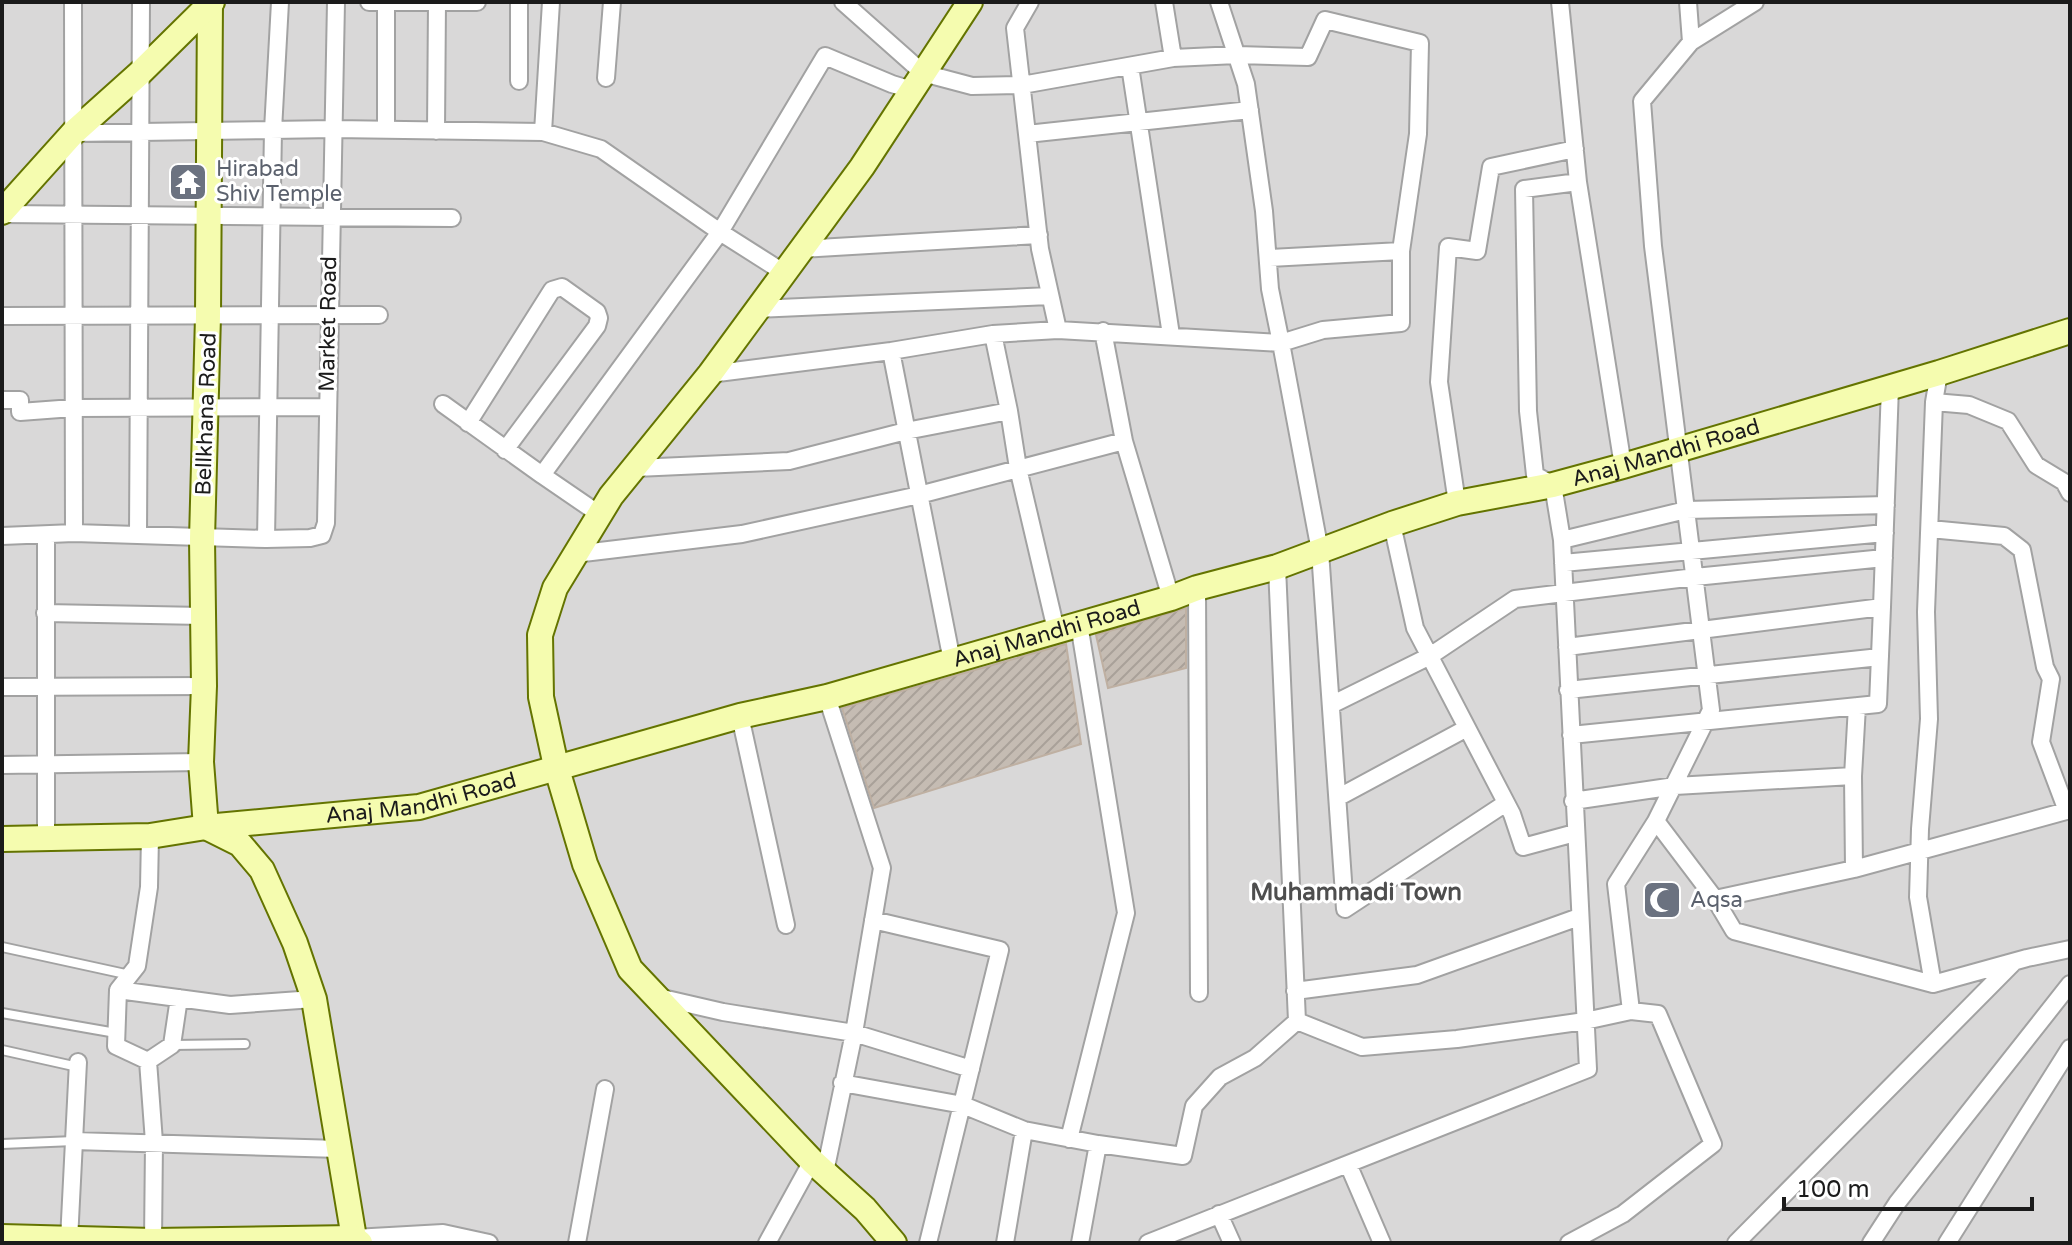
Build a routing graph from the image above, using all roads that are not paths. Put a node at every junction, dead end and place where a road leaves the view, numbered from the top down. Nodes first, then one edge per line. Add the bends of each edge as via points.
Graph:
1 (73, 2) edge
2 (141, 2) edge
3 (280, 2) edge
4 (336, 2) edge
5 (380, 2) edge
6 (477, 2) edge
7 (519, 2) edge
8 (551, 2) edge
9 (612, 2) edge
10 (843, 2) edge
11 (970, 2) edge
12 (1030, 2) edge
13 (1164, 2) edge
14 (1219, 2) edge
15 (1560, 2) edge
16 (1688, 2) edge
17 (1755, 2) edge
18 (210, 3) edge
19 (437, 3) edge
20 (1691, 42) junction
21 (1237, 55) junction
22 (1173, 58) junction
23 (1130, 66) junction
24 (140, 73) junction
25 (606, 78) dead end
26 (519, 81) dead end
27 (918, 82) junction
28 (1022, 85) junction
29 (1250, 110) junction
30 (1138, 123) junction
31 (334, 129) junction
32 (273, 130) junction
33 (386, 130) junction
34 (209, 131) junction
35 (436, 131) junction
36 (142, 132) junction
37 (543, 132) junction
38 (73, 133) junction
39 (1027, 134) junction
40 (1575, 149) junction
41 (1578, 182) junction
42 (2, 213) edge
43 (73, 214) junction
44 (140, 215) junction
45 (208, 216) junction
46 (273, 216) junction
47 (330, 217) junction
48 (452, 218) dead end
49 (720, 232) junction
50 (1039, 235) junction
51 (801, 249) junction
52 (1401, 251) junction
53 (1268, 258) junction
54 (783, 272) junction
55 (1050, 296) junction
56 (757, 309) junction
57 (329, 315) junction
58 (379, 315) dead end
59 (2, 316) edge
60 (73, 316) junction
61 (139, 316) junction
62 (208, 316) junction
63 (271, 316) junction
64 (1058, 330) junction
65 (1103, 331) junction
66 (2070, 331) edge
67 (993, 334) junction
68 (1171, 335) junction
69 (1281, 343) junction
70 (891, 351) junction
71 (1939, 373) junction
72 (710, 374) junction
73 (1890, 387) junction
74 (2, 400) edge
75 (1934, 402) junction
76 (443, 404) dead end
77 (326, 407) junction
78 (73, 408) junction
79 (139, 408) junction
80 (206, 408) junction
81 (269, 408) junction
82 (1009, 411) junction
83 (468, 423) junction
84 (906, 431) junction
85 (1124, 441) junction
86 (505, 450) junction
87 (1677, 450) junction
88 (1623, 466) junction
89 (636, 468) junction
90 (1018, 468) junction
91 (542, 475) junction
92 (1553, 485) junction
93 (2070, 493) edge
94 (919, 495) junction
95 (1457, 503) junction
96 (1886, 505) junction
97 (1686, 510) junction
98 (599, 514) junction
99 (1392, 524) junction
100 (1930, 529) junction
101 (74, 533) junction
102 (1885, 533) junction
103 (138, 534) junction
104 (2, 536) edge
105 (46, 536) junction
106 (202, 539) junction
107 (266, 539) junction
108 (1562, 540) junction
109 (1320, 551) junction
110 (1693, 551) junction
111 (575, 554) junction
112 (1884, 558) junction
113 (1563, 563) junction
114 (1277, 567) junction
115 (1695, 577) junction
116 (1197, 588) junction
117 (1564, 592) junction
118 (1171, 598) junction
119 (1882, 607) junction
120 (45, 613) junction
121 (203, 616) junction
122 (1068, 627) junction
123 (1702, 629) junction
124 (1567, 647) junction
125 (1430, 656) junction
126 (1880, 657) junction
127 (952, 661) junction
128 (1708, 676) junction
129 (204, 686) junction
130 (2, 687) edge
131 (45, 687) junction
132 (1568, 690) junction
133 (827, 697) junction
134 (1333, 704) junction
135 (1857, 706) junction
136 (740, 716) junction
137 (1706, 722) junction
138 (1467, 728) junction
139 (1571, 735) junction
140 (201, 762) junction
141 (45, 764) junction
142 (2, 765) edge
143 (556, 766) junction
144 (1853, 776) junction
145 (1675, 786) junction
146 (1339, 797) junction
147 (1573, 801) junction
148 (1506, 803) junction
149 (2068, 810) edge
150 (1656, 821) junction
151 (206, 827) junction
152 (1575, 833) junction
153 (150, 836) junction
154 (46, 837) junction
155 (2, 839) edge
156 (1920, 851) junction
157 (1854, 869) junction
158 (1715, 899) junction
159 (1579, 917) junction
160 (873, 920) junction
161 (786, 925) dead end
162 (2, 947) edge
163 (2070, 949) edge
164 (2015, 961) junction
165 (130, 975) junction
166 (1933, 984) junction
167 (2070, 984) edge
168 (118, 990) junction
169 (1295, 991) junction
170 (1199, 993) dead end
171 (656, 997) junction
172 (179, 998) junction
173 (314, 999) junction
174 (1631, 1011) junction
175 (2, 1013) edge
176 (1297, 1021) junction
177 (1585, 1021) junction
178 (116, 1033) junction
179 (854, 1033) junction
180 (245, 1044) dead end
181 (172, 1045) junction
182 (2070, 1048) edge
183 (2, 1050) edge
184 (148, 1061) junction
185 (78, 1064) joint
186 (971, 1069) junction
187 (842, 1083) junction
188 (605, 1089) dead end
189 (963, 1105) junction
190 (1024, 1130) junction
191 (1069, 1139) junction
192 (74, 1141) junction
193 (154, 1142) junction
194 (2, 1144) edge
195 (1098, 1144) junction
196 (339, 1149) junction
197 (1348, 1164) junction
198 (818, 1167) junction
199 (1219, 1214) junction
200 (2, 1237) edge
201 (1588, 1239) edge
202 (37, 1240) edge
203 (69, 1240) junction
204 (357, 1240) edge
205 (153, 1241) junction
206 (309, 1241) edge
207 (489, 1243) edge
208 (577, 1243) edge
209 (767, 1243) edge
210 (894, 1243) edge
211 (928, 1243) edge
212 (1005, 1243) edge
213 (1080, 1243) edge
214 (1148, 1243) edge
215 (1232, 1243) edge
216 (1382, 1243) edge
217 (1569, 1243) edge
218 (1736, 1243) edge
219 (1871, 1243) edge
220 (1947, 1243) edge

1 - 38 street
2 - 24 street
3 - 32 street
4 - 31 street, Market Road
5 - 19 street
5 - 33 street
6 - 19 street
7 - 26 street
8 - 37 street
9 - 25 street
10 - 27 street
11 - 27 street
12 - 28 street via 1015,28
13 - 22 street
14 - 21 street
15 - 40 street
16 - 20 street
17 - 20 street
18 - 24 street
18 - 34 street, Bellkhana Road
19 - 35 street
20 - 87 street via 1642,101
21 - 22 street
21 - 29 street
21 - 52 street via 1308,57 1325,20 1420,43 1418,134
22 - 23 street
23 - 28 street
23 - 30 street
24 - 36 street
24 - 38 street
27 - 28 street
27 - 49 street via 892,84 825,56
27 - 51 street
28 - 39 street
29 - 30 street
29 - 53 street
30 - 39 street
30 - 68 street
31 - 32 street
31 - 33 street
31 - 47 street, Market Road
32 - 34 street
32 - 46 street
33 - 35 street
34 - 36 street
34 - 45 street, Bellkhana Road
35 - 37 street
36 - 38 street
36 - 44 street
37 - 49 street via 601,149
38 - 42 street
38 - 43 street
39 - 50 street
40 - 41 street
40 - 95 street via 1491,167 1477,251 1448,247 1439,382
41 - 88 street
41 - 92 street via 1524,189 1528,411 1535,475
42 - 43 street
43 - 44 street
43 - 60 street
44 - 45 street
44 - 61 street
45 - 46 street
45 - 62 street, Bellkhana Road
46 - 47 street
46 - 63 street
47 - 48 street
47 - 57 street, Market Road
49 - 54 street
49 - 91 street
50 - 51 street
50 - 55 street
51 - 54 street
52 - 53 street
52 - 69 street via 1401,323 1323,330
53 - 69 street
54 - 56 street
55 - 56 street
55 - 64 street
56 - 72 street
57 - 58 street
57 - 63 street
57 - 77 street, Market Road
59 - 60 street
60 - 61 street
60 - 78 street
61 - 62 street
61 - 79 street
62 - 63 street
62 - 80 street, Bellkhana Road
63 - 81 street
64 - 65 street
64 - 67 street
65 - 68 street
65 - 85 street
66 - 71 street, Anaj Mandhi Road
67 - 70 street
67 - 82 street
68 - 69 street
69 - 109 street
70 - 72 street
70 - 84 street
71 - 73 street, Anaj Mandhi Road
71 - 75 street
72 - 89 street
73 - 87 street, Anaj Mandhi Road
73 - 96 street
74 - 78 street, Market Road via 20,400 20,412
75 - 93 street via 1969,405 2008,421 2036,465 2064,482
75 - 100 street
76 - 83 street
77 - 81 street, Market Road
77 - 107 street via 322,535
78 - 79 street, Market Road
78 - 101 street
79 - 80 street, Market Road
79 - 103 street
80 - 81 street, Market Road
80 - 106 street, Bellkhana Road
81 - 107 street
82 - 84 street
82 - 90 street
83 - 86 street
83 - 86 street via 552,290 562,287 597,312 597,326
84 - 89 street via 789,461
84 - 94 street
85 - 90 street
85 - 118 street
86 - 91 street
87 - 88 street, Anaj Mandhi Road
87 - 97 street
88 - 92 street, Anaj Mandhi Road
89 - 98 street
90 - 94 street
90 - 122 street
91 - 98 street
92 - 95 street, Anaj Mandhi Road
92 - 108 street
94 - 111 street via 742,534
94 - 127 street
95 - 99 street, Anaj Mandhi Road
96 - 97 street
96 - 102 street
97 - 108 street
97 - 110 street
98 - 111 street
99 - 109 street, Anaj Mandhi Road
99 - 125 street via 1415,628
100 - 149 street via 2004,536 2022,550 2051,679 2041,742
100 - 156 street via 1929,719
101 - 103 street
101 - 105 street
102 - 110 street
102 - 112 street
103 - 106 street
104 - 105 street
105 - 120 street
106 - 107 street
106 - 121 street, Bellkhana Road
108 - 113 street
109 - 114 street, Anaj Mandhi Road
109 - 134 street
110 - 113 street
110 - 115 street
111 - 143 street via 555,588 540,635 541,697
112 - 115 street
112 - 119 street
113 - 117 street
114 - 116 street, Anaj Mandhi Road
114 - 169 street
115 - 117 street
115 - 123 street
116 - 118 street, Anaj Mandhi Road
116 - 170 street
117 - 124 street
117 - 125 street via 1515,599
118 - 122 street, Anaj Mandhi Road
119 - 123 street
119 - 126 street
120 - 121 street
120 - 131 street
121 - 129 street, Bellkhana Road
122 - 127 street, Anaj Mandhi Road
122 - 191 street via 1126,913
123 - 124 street
123 - 128 street
124 - 132 street
125 - 134 street
125 - 138 street
126 - 128 street
126 - 135 street via 1878,704
127 - 133 street, Anaj Mandhi Road
128 - 132 street
128 - 137 street via 1711,710
129 - 131 street
129 - 140 street, Bellkhana Road
130 - 131 street
131 - 141 street
132 - 139 street
133 - 136 street, Anaj Mandhi Road
133 - 160 street via 882,868
134 - 146 street
135 - 137 street
135 - 144 street
136 - 143 street, Anaj Mandhi Road
136 - 161 street
137 - 139 street
137 - 145 street
138 - 146 street
138 - 148 street
139 - 147 street
140 - 141 street
140 - 151 street, Bellkhana Road
141 - 142 street
141 - 154 street
143 - 151 street, Anaj Mandhi Road via 419,807
143 - 171 street via 585,864 624,956
144 - 145 street
144 - 157 street
145 - 147 street
145 - 150 street
146 - 148 street via 1345,909
147 - 152 street
148 - 152 street via 1523,847
149 - 156 street
150 - 158 street
150 - 174 street via 1616,884
151 - 153 street, Anaj Mandhi Road
151 - 173 street via 240,844 262,870
152 - 159 street
153 - 154 street, Anaj Mandhi Road
153 - 165 street via 149,887 137,966
154 - 155 street, Anaj Mandhi Road
156 - 157 street
156 - 166 street via 1918,897
157 - 158 street
158 - 166 street via 1734,931
159 - 169 street via 1417,975
159 - 177 street
160 - 179 street
160 - 186 street via 1000,950
162 - 165 lane
163 - 164 street
164 - 166 street
164 - 218 street
165 - 168 street
167 - 219 street
168 - 172 street
168 - 178 street
169 - 176 street
171 - 179 street
171 - 198 street
172 - 173 street via 230,1005
172 - 181 street
173 - 196 street
174 - 177 street
174 - 201 street via 1658,1014 1713,1144
175 - 178 lane
176 - 177 street via 1362,1047
176 - 195 street via 1255,1058 1220,1077 1194,1106 1183,1156
177 - 197 street via 1588,1069
178 - 184 street via 116,1046
179 - 186 street
179 - 187 street
180 - 181 lane
181 - 184 street
182 - 220 street
183 - 185 lane
184 - 193 street
185 - 192 street
186 - 189 street
187 - 189 street
187 - 198 street
188 - 208 street
189 - 190 street
189 - 211 street
190 - 191 street
190 - 212 street
191 - 195 street
192 - 193 street
192 - 194 lane
192 - 203 street
193 - 196 street
193 - 205 street
195 - 213 street
196 - 204 street
197 - 199 street
197 - 216 street
198 - 209 street
198 - 210 street
199 - 214 street
199 - 215 street
200 - 202 street
201 - 217 street
202 - 203 street
203 - 205 street
204 - 206 street
204 - 207 street via 443,1233
205 - 206 street

